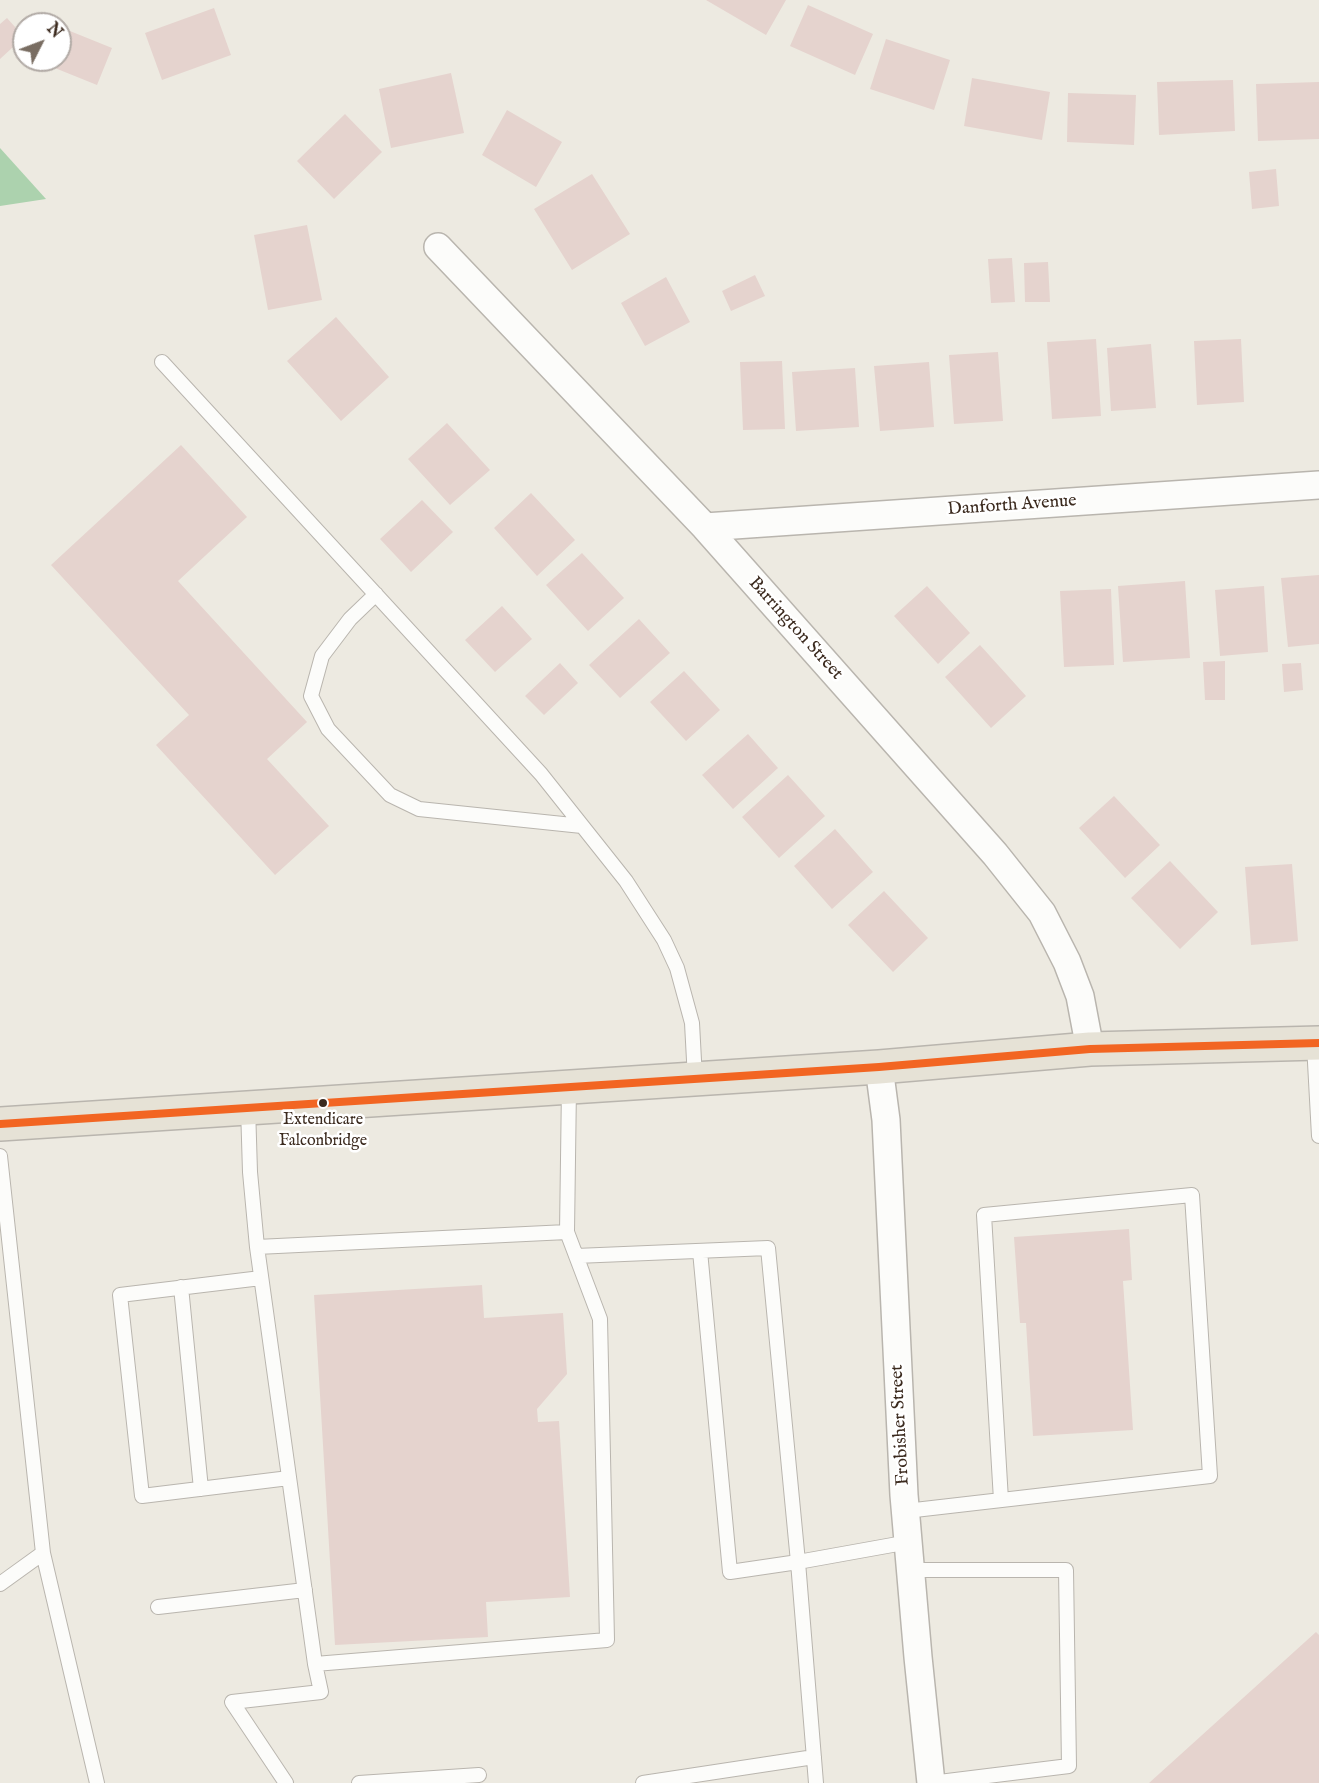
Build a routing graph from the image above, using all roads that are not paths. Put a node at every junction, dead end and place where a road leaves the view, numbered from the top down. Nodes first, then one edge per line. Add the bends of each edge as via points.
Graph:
1 (438, 247) dead end
2 (162, 362) dead end
3 (1319, 485) edge
4 (705, 527) junction
5 (376, 594) junction
6 (582, 826) junction
7 (1316, 1043) edge
8 (1090, 1049) junction
9 (879, 1067) junction
10 (695, 1079) junction
11 (569, 1086) junction
12 (248, 1107) junction
13 (0, 1124) edge
14 (1319, 1136) edge
15 (0, 1156) edge
16 (567, 1232) junction
17 (257, 1247) junction
18 (700, 1251) junction
19 (576, 1256) junction
20 (261, 1278) junction
21 (181, 1287) junction
22 (7, 1297) edge
23 (289, 1478) junction
24 (201, 1489) junction
25 (1001, 1500) junction
26 (906, 1511) junction
27 (909, 1542) junction
28 (43, 1553) junction
29 (798, 1562) junction
30 (910, 1570) junction
31 (0, 1584) edge
32 (305, 1590) junction
33 (158, 1607) dead end
34 (315, 1664) junction
35 (814, 1757) junction
36 (479, 1775) dead end
37 (1013, 1778) edge
38 (97, 1783) edge
39 (286, 1783) edge
40 (359, 1783) edge
41 (643, 1783) edge
42 (816, 1783) edge
43 (931, 1783) edge

1 - 4 street, Barrington Street
2 - 5 lane
3 - 4 street, Danforth Avenue
4 - 8 street, Barrington Street via 995,854 1042,913 1080,996
5 - 6 lane via 541,774
5 - 6 lane via 350,619 322,656 311,696 328,729 390,795 419,809
6 - 10 lane via 626,881 677,968 692,1023
7 - 8 main road
7 - 14 lane
8 - 9 main road
9 - 10 main road
9 - 26 street, Frobisher Street via 886,1120
10 - 11 main road
11 - 12 main road
11 - 16 lane
12 - 13 main road
12 - 17 lane
15 - 22 lane
16 - 17 lane
16 - 19 lane
17 - 20 lane
18 - 19 lane
18 - 29 lane via 768,1248
18 - 29 lane via 730,1572
19 - 34 lane via 600,1320 607,1640
20 - 21 lane
20 - 23 lane
21 - 24 lane
21 - 24 lane via 120,1294 142,1496
22 - 28 lane
23 - 24 lane
23 - 32 lane
25 - 25 lane via 1210,1476 1192,1195 984,1215
25 - 26 lane
26 - 27 street, Frobisher Street
27 - 29 lane
27 - 30 street, Frobisher Street
28 - 31 lane
28 - 38 lane
29 - 35 lane
30 - 37 lane via 1066,1570 1069,1766
30 - 43 street, Frobisher Street
32 - 33 lane
32 - 34 lane
34 - 39 lane via 321,1692 232,1702
35 - 41 lane
35 - 42 lane
36 - 40 lane
37 - 43 lane

